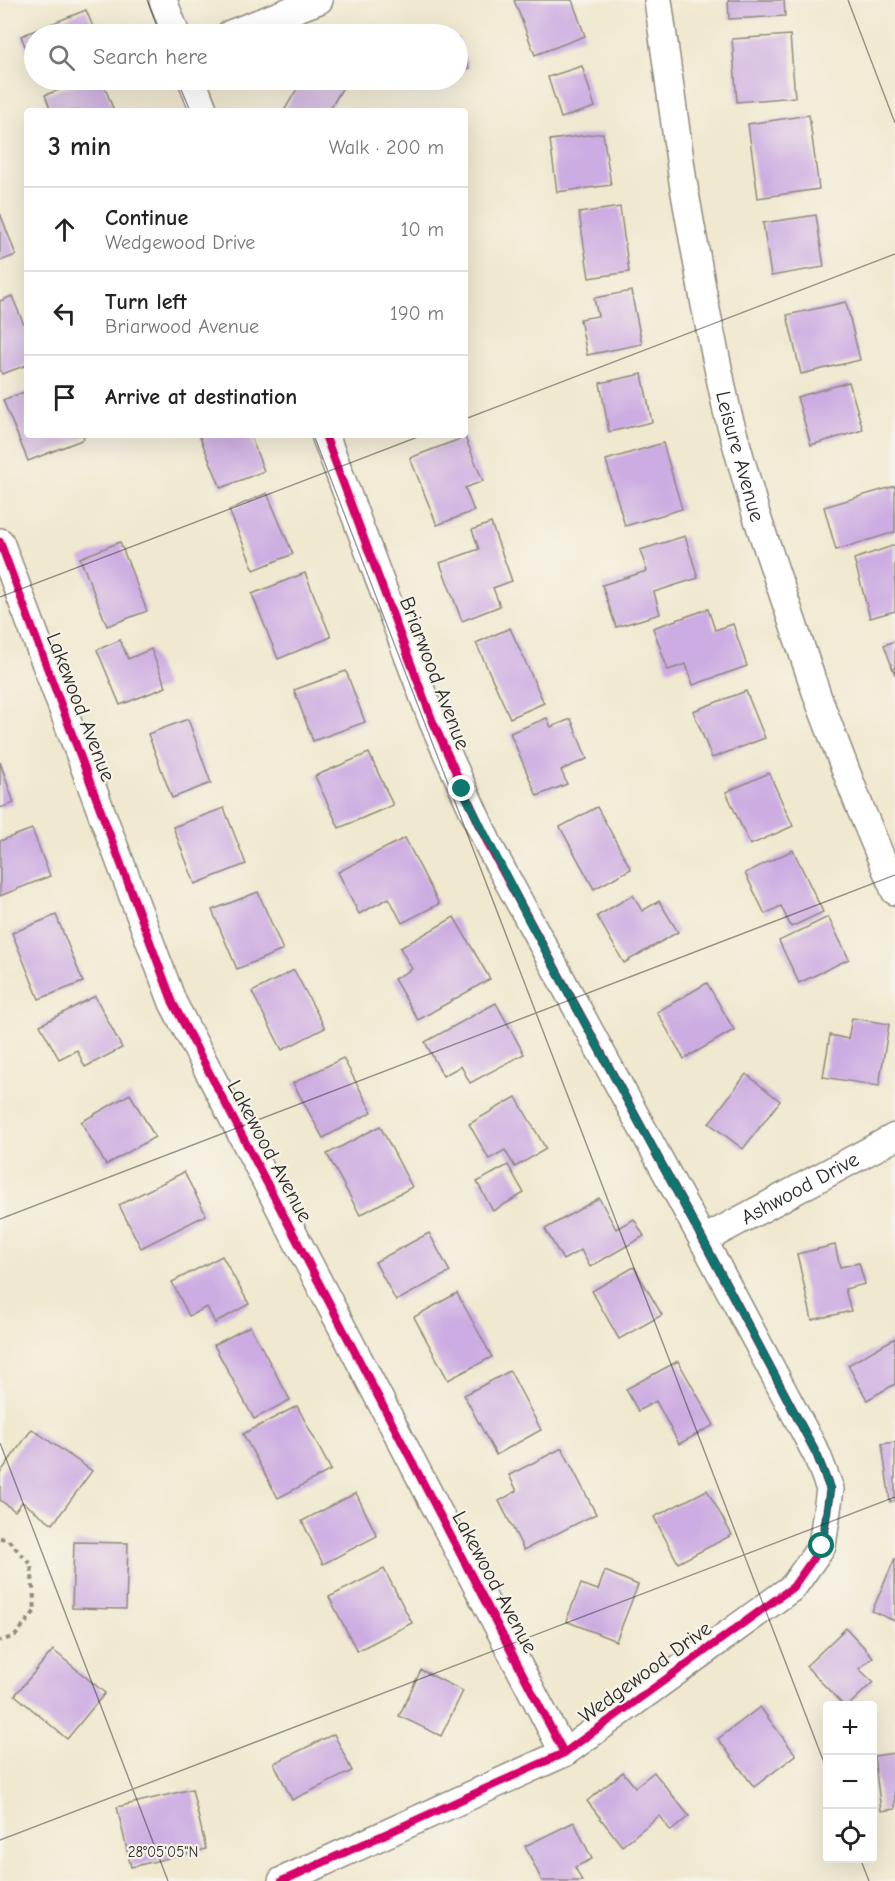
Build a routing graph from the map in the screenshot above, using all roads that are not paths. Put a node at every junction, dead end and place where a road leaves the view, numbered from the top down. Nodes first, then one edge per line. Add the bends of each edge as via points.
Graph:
1 (163, 0) edge
2 (320, 0) edge
3 (658, 0) edge
4 (172, 24) edge
5 (256, 24) edge
6 (196, 90) edge
7 (203, 108) edge
8 (327, 438) edge
9 (0, 542) edge
10 (895, 891) edge
11 (895, 1137) edge
12 (703, 1240) junction
13 (830, 1489) joint
14 (564, 1753) junction
15 (282, 1881) edge

1 - 4 street
2 - 5 street
3 - 10 street, Leisure Avenue via 683,182 727,411 756,514 818,698
6 - 7 street
8 - 12 street, Briarwood Avenue via 433,722 462,789
9 - 14 street, Lakewood Avenue via 173,1003
11 - 12 street, Ashwood Drive
12 - 13 street, Briarwood Avenue via 817,1455
13 - 14 street, Wedgewood Drive via 822,1546 793,1587
14 - 15 street, Wedgewood Drive

